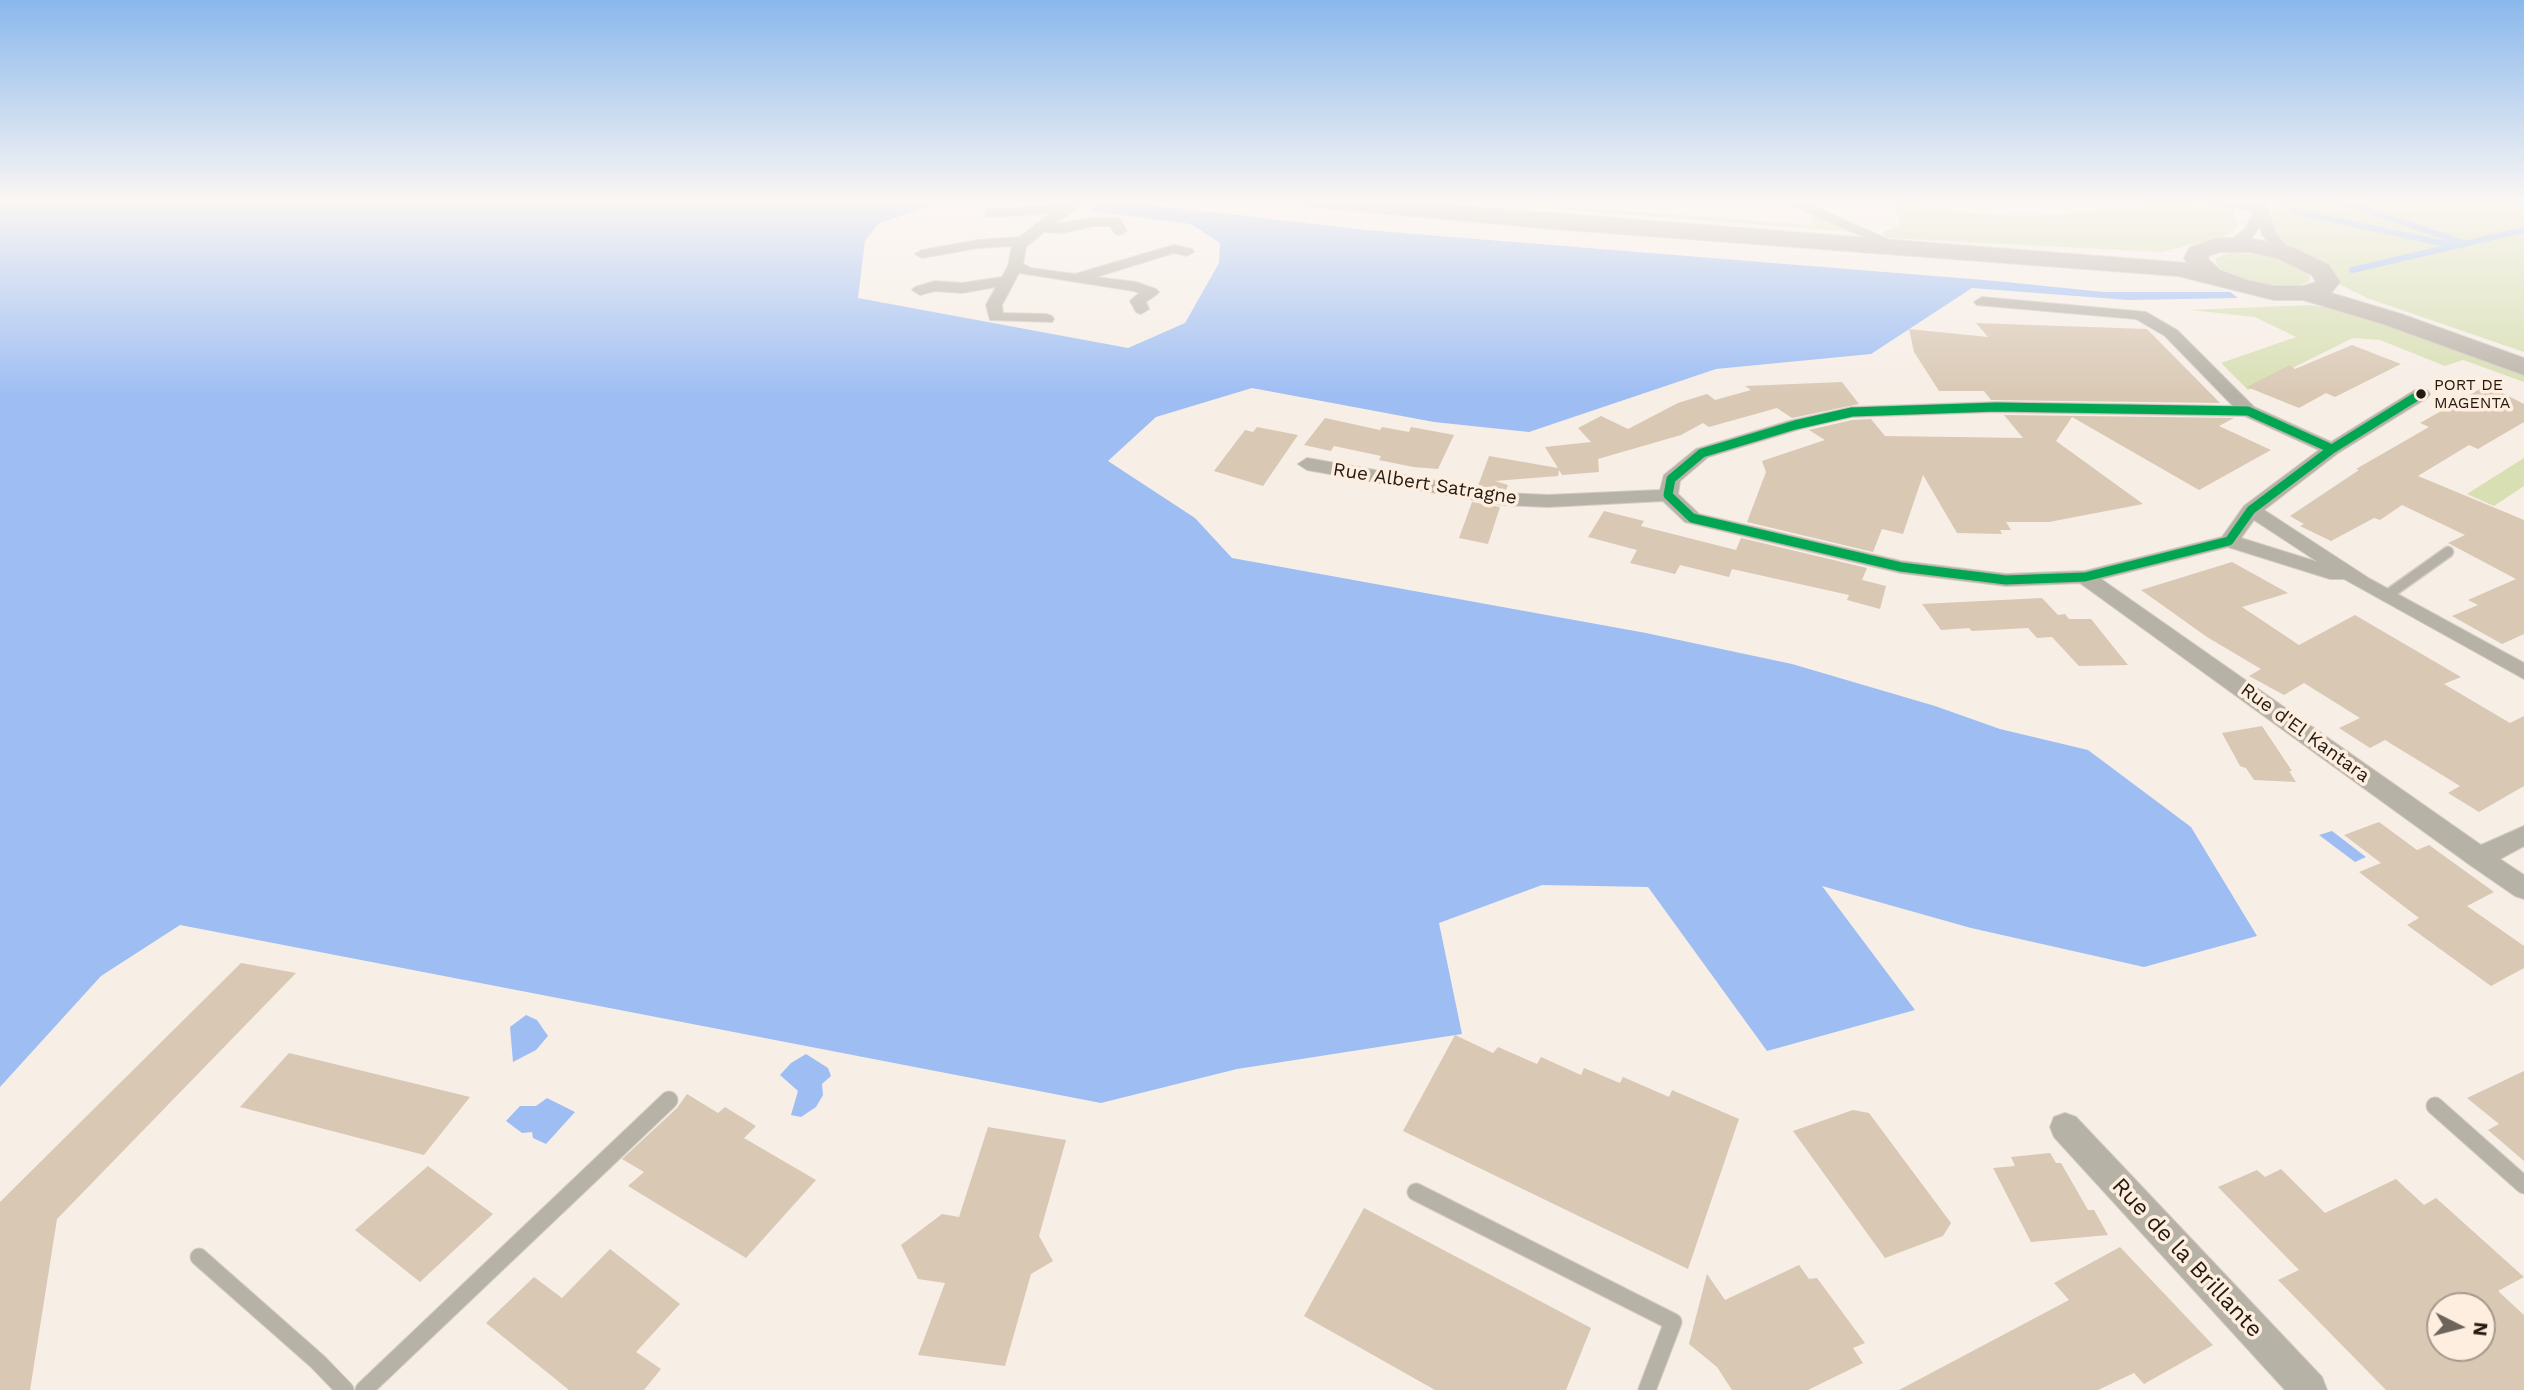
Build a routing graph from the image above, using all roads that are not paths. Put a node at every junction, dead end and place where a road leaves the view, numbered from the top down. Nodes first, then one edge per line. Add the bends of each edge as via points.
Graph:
1 (1121, 265) edge
2 (2127, 265) edge
3 (2313, 265) edge
4 (1015, 267) joint
5 (2204, 267) joint
6 (1070, 280) junction
7 (1006, 281) junction
8 (2328, 282) junction
9 (920, 290) dead end
10 (2304, 293) junction
11 (1982, 302) dead end
12 (1141, 309) dead end
13 (1046, 319) dead end
14 (2524, 356) edge
15 (2524, 367) edge
16 (2421, 394) dead end
17 (2248, 411) junction
18 (2332, 449) junction
19 (1307, 464) dead end
20 (1668, 495) junction
21 (2251, 510) junction
22 (2229, 541) junction
23 (2448, 552) dead end
24 (2085, 577) junction
25 (2363, 583) junction
26 (2386, 596) junction
27 (2524, 673) edge
28 (2524, 835) edge
29 (2479, 858) junction
30 (2524, 889) edge
31 (669, 1100) dead end
32 (2435, 1106) dead end
33 (2065, 1127) dead end
34 (2524, 1185) edge
35 (1416, 1192) dead end
36 (199, 1257) dead end
37 (2305, 1389) edge
38 (345, 1390) edge
39 (364, 1390) edge
40 (1647, 1390) edge

1 - 6 street
2 - 5 main road
3 - 8 main road
4 - 6 street
4 - 7 street
5 - 10 main road via 2257,290
6 - 12 street via 1151,292 1138,301
7 - 9 street
7 - 13 street via 994,305 996,317
8 - 10 main road
8 - 14 main road via 2356,297
10 - 15 main road
11 - 17 street via 2140,315 2171,333
16 - 18 street
17 - 18 street
17 - 20 street via 1996,407 1852,412 1702,453 1671,479
18 - 21 street
19 - 20 street, Rue Albert Satragne via 1504,499
20 - 24 street via 1692,518 1901,567 2006,580
21 - 22 street
21 - 25 street
22 - 24 street
22 - 25 street
23 - 26 lane
24 - 29 street, Rue d'El Kantara
25 - 26 street
26 - 27 street
28 - 29 street
29 - 30 street, Rue d'El Kantara
31 - 39 lane
32 - 34 lane
33 - 37 street, Rue de la Brillante
35 - 40 lane via 1673,1322
36 - 38 lane

